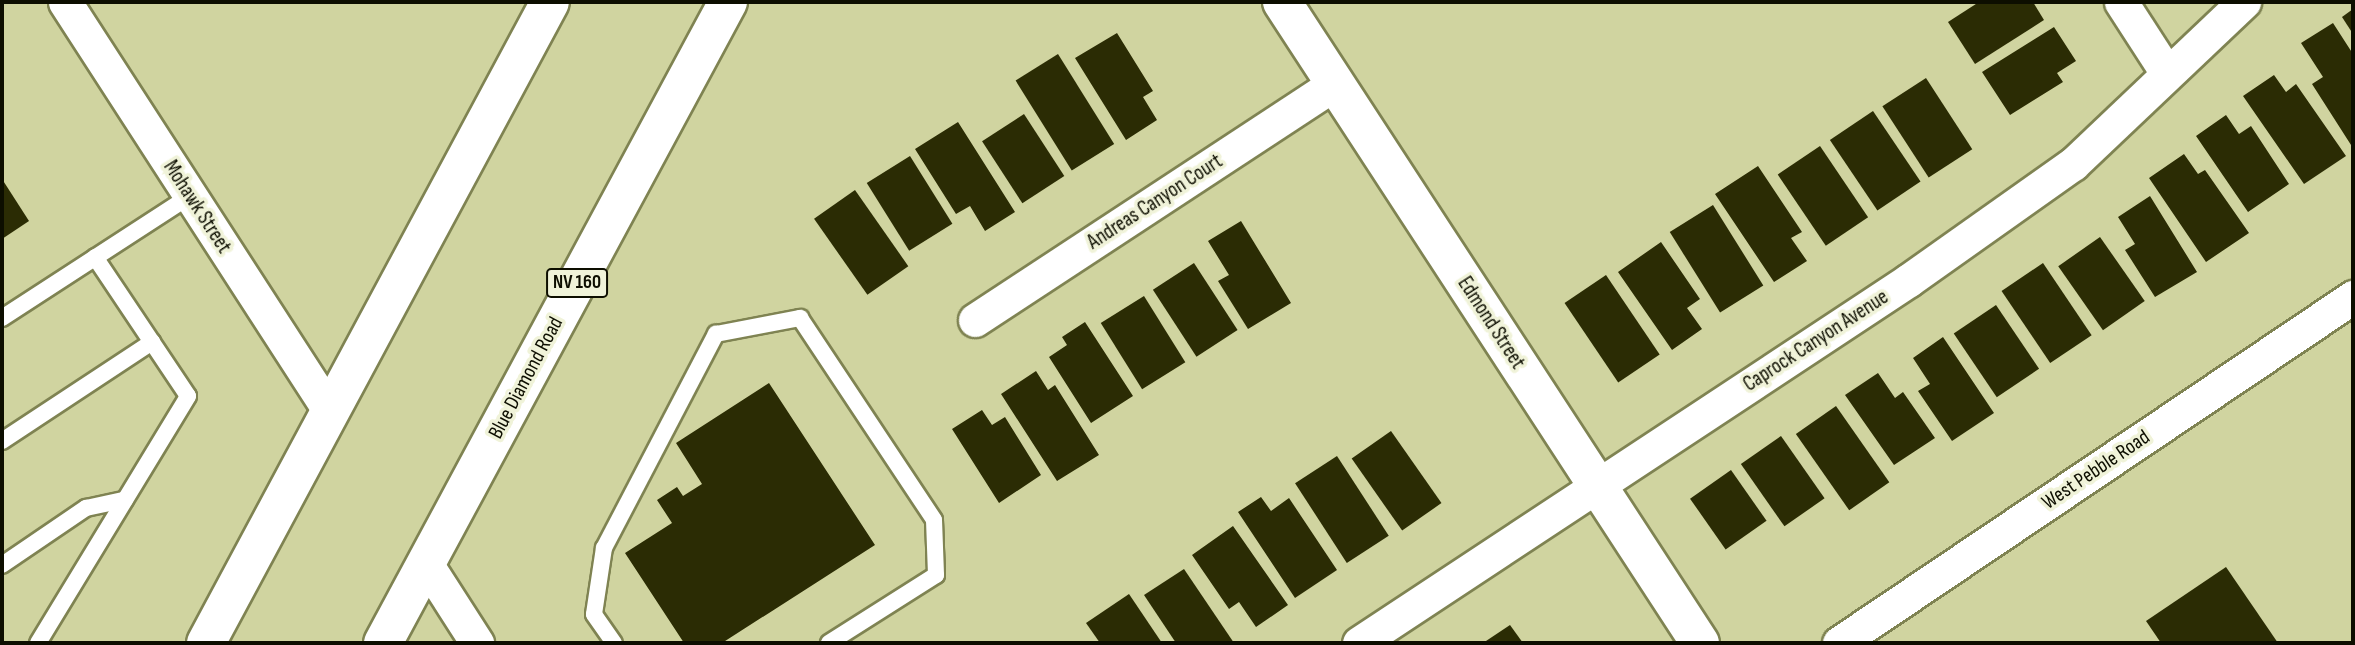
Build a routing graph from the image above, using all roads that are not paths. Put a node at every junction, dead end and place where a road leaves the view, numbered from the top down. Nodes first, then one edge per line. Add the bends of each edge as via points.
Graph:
1 (65, 2) edge
2 (550, 2) edge
3 (728, 2) edge
4 (1282, 2) edge
5 (2121, 2) edge
6 (2244, 2) edge
7 (2166, 73) junction
8 (1334, 83) junction
9 (190, 196) junction
10 (95, 257) junction
11 (2353, 297) edge
12 (2, 318) edge
13 (975, 320) dead end
14 (152, 342) junction
15 (330, 412) junction
16 (2, 441) edge
17 (1597, 485) junction
18 (125, 500) junction
19 (2, 565) edge
20 (427, 565) junction
21 (38, 643) edge
22 (206, 643) edge
23 (383, 643) edge
24 (477, 643) edge
25 (614, 643) edge
26 (830, 643) edge
27 (1359, 643) edge
28 (1700, 643) edge
29 (1839, 643) edge

1 - 9 street, Mohawk Street
2 - 15 main road
3 - 20 main road, Blue Diamond Road / NV 160
4 - 8 main road, Edmond Street
5 - 7 street
6 - 7 street, Caprock Canyon Avenue
7 - 17 street, Caprock Canyon Avenue via 2073,164 1909,280
8 - 13 street, Andreas Canyon Court
8 - 17 main road, Edmond Street
9 - 10 lane
9 - 15 street, Mohawk Street
10 - 12 lane
10 - 14 lane
11 - 29 street, West Pebble Road
14 - 16 lane
14 - 18 lane via 188,396
15 - 22 main road
17 - 27 street, Caprock Canyon Avenue
17 - 28 main road, Edmond Street
18 - 19 lane via 86,508
18 - 21 lane
20 - 23 main road, Blue Diamond Road / NV 160
20 - 24 street
25 - 26 lane via 594,614 604,548 716,334 800,318 934,520 936,575

